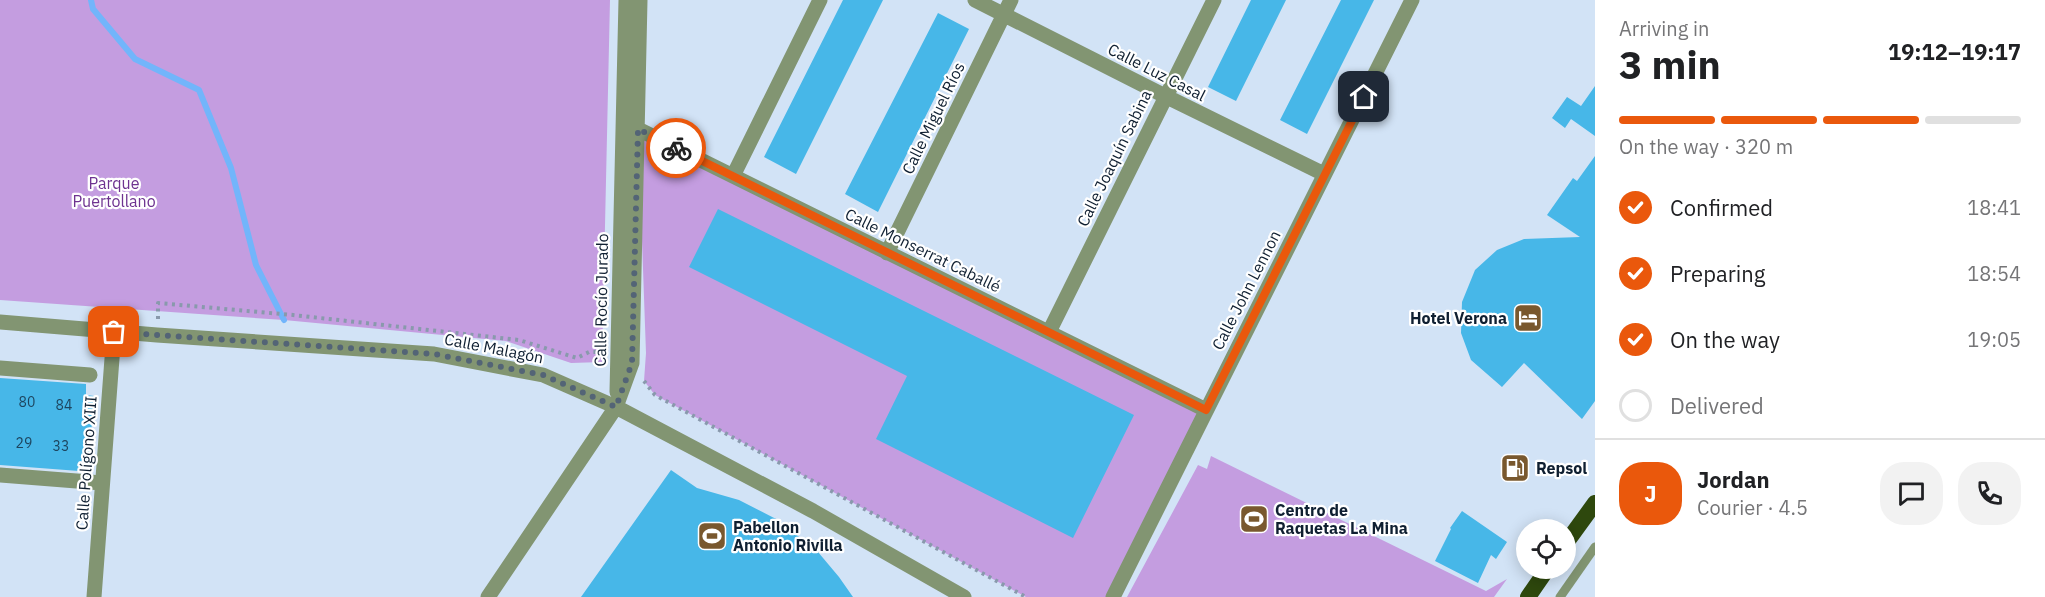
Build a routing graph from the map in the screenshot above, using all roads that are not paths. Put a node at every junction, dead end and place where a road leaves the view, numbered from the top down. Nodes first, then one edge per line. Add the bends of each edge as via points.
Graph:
1 (626, 0) edge
2 (640, 0) edge
3 (820, 0) edge
4 (975, 0) edge
5 (1214, 0) edge
6 (1412, 0) edge
7 (1007, 7) edge
8 (1165, 96) junction
9 (631, 129) junction
10 (1324, 174) junction
11 (733, 176) junction
12 (887, 253) junction
13 (0, 322) edge
14 (114, 332) junction
15 (1049, 332) junction
16 (0, 368) edge
17 (90, 375) dead end
18 (616, 407) junction
19 (1206, 410) junction
20 (0, 475) edge
21 (102, 483) junction
22 (1595, 503) edge
23 (1576, 529) edge
24 (1595, 547) edge
25 (1540, 579) edge
26 (94, 597) edge
27 (488, 597) edge
28 (964, 597) edge
29 (1113, 597) edge
30 (1528, 597) edge
31 (1560, 597) edge

1 - 9 street, Calle Rocío Jurado
2 - 9 street, Calle Rocío Jurado
3 - 11 street
4 - 7 street, Calle Luz Casal
5 - 8 street, Calle Joaquín Sabina
6 - 10 street, Calle John Lennon
7 - 8 street, Calle Luz Casal
7 - 12 street, Calle Miguel Ríos
8 - 10 street, Calle Luz Casal
8 - 15 street, Calle Joaquín Sabina
9 - 11 street, Calle Monserrat Caballé
9 - 18 street, Calle Rocío Jurado
10 - 19 street, Calle John Lennon
11 - 12 street, Calle Monserrat Caballé
12 - 15 street, Calle Monserrat Caballé
13 - 14 street, Calle Malagón
14 - 18 street, Calle Malagón via 434,354 543,375
14 - 21 street, Calle Polígono XIII
15 - 19 street, Calle Monserrat Caballé
16 - 17 street
18 - 27 street
18 - 28 street, Calle Malagón
19 - 29 street, Calle John Lennon
20 - 21 street
21 - 26 street, Calle Polígono XIII
22 - 23 highway
24 - 31 lane
25 - 30 highway

